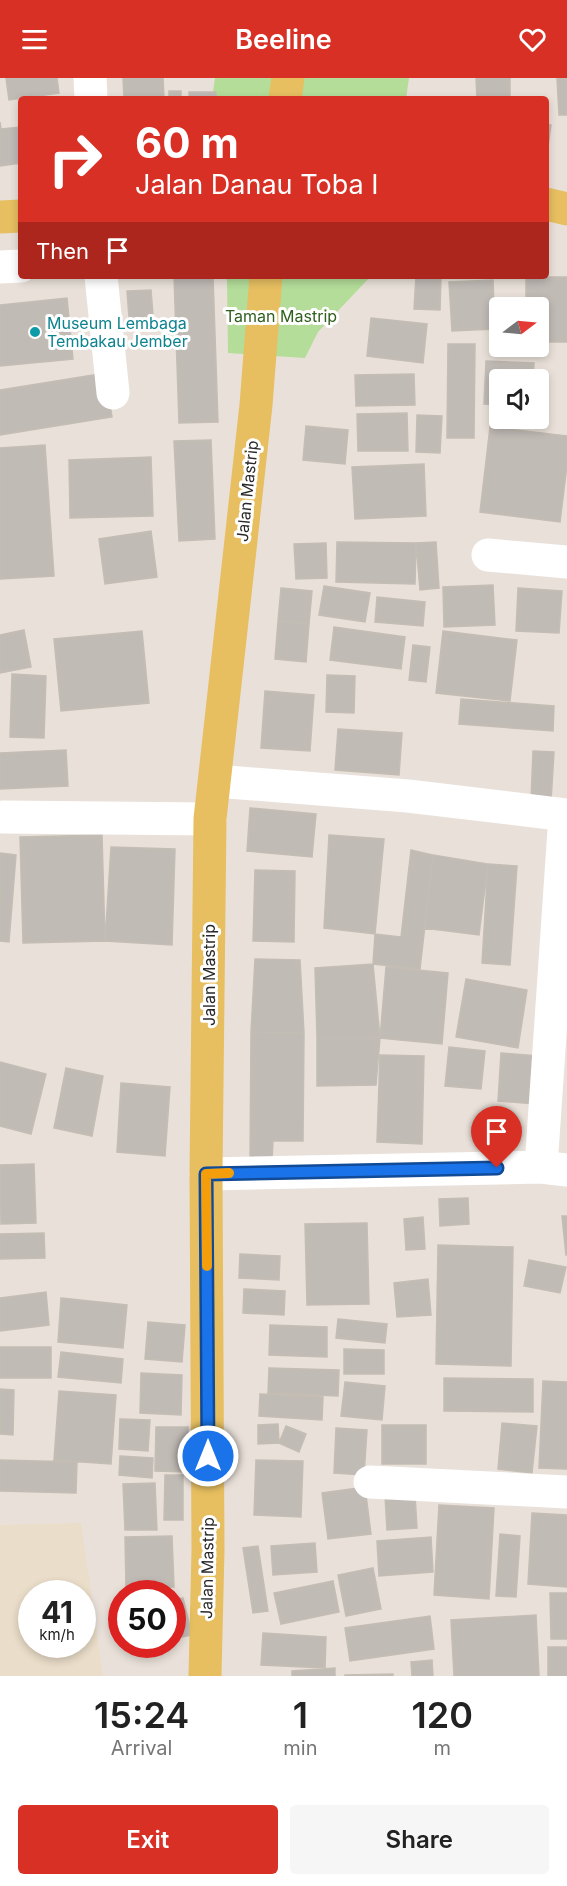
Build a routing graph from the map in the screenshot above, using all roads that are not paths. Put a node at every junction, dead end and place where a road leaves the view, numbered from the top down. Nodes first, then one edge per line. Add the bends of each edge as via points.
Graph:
1 (90, 78) edge
2 (288, 78) edge
3 (91, 96) edge
4 (285, 96) edge
5 (549, 205) edge
6 (567, 209) edge
7 (18, 216) edge
8 (0, 217) edge
9 (18, 266) edge
10 (0, 267) edge
11 (102, 279) edge
12 (266, 279) edge
13 (113, 393) dead end
14 (488, 555) dead end
15 (567, 562) edge
16 (215, 781) junction
17 (566, 815) edge
18 (3, 817) dead end
19 (210, 819) junction
20 (554, 1168) edge
21 (206, 1174) junction
22 (370, 1482) dead end
23 (567, 1492) edge
24 (205, 1676) edge

1 - 3 street
2 - 4 main road
5 - 6 main road
7 - 8 main road
9 - 10 street
11 - 13 street
12 - 16 main road, Jalan Mastrip
14 - 15 street
16 - 17 street via 408,796
16 - 19 main road, Jalan Mastrip
17 - 20 street
18 - 19 street
19 - 21 main road, Jalan Mastrip
20 - 21 street
21 - 24 main road, Jalan Mastrip
22 - 23 street

